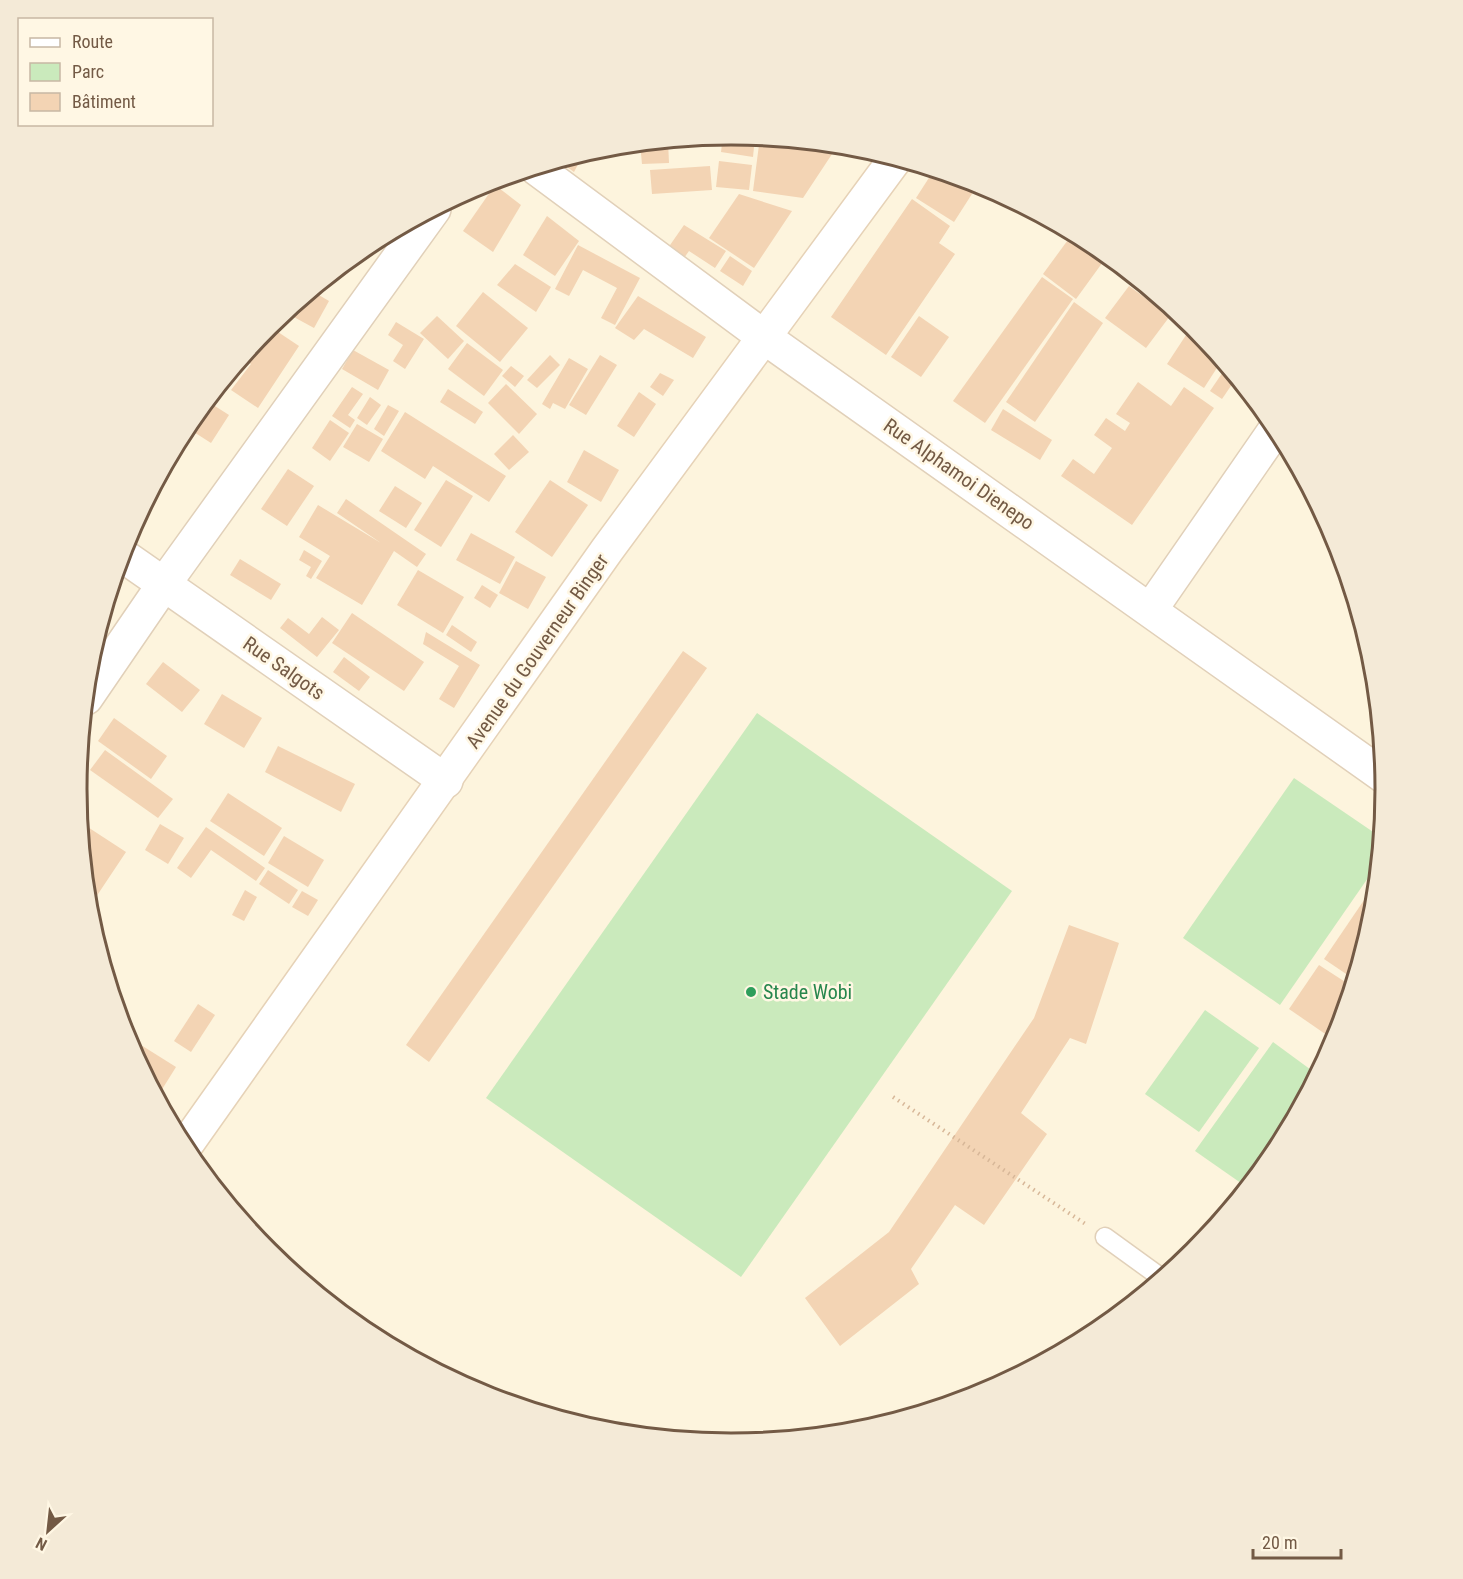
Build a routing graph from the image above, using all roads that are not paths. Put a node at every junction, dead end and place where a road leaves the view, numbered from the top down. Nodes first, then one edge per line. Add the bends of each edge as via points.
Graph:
1 (891, 165) edge
2 (543, 173) edge
3 (424, 223) edge
4 (764, 337) junction
5 (1270, 436) edge
6 (129, 560) edge
7 (164, 584) junction
8 (1151, 609) junction
9 (96, 683) edge
10 (1376, 770) edge
11 (446, 781) junction
12 (190, 1139) edge
13 (1105, 1238) road end
14 (1157, 1274) edge

1 - 4 street, Avenue du Gouverneur Binger
2 - 4 street, Rue Alphamoi Dienepo
3 - 7 street
4 - 8 street, Rue Alphamoi Dienepo
4 - 11 street, Avenue du Gouverneur Binger
5 - 8 street
6 - 7 street, Rue Salgots
7 - 9 street
7 - 11 street, Rue Salgots
8 - 10 street, Rue Alphamoi Dienepo
11 - 12 street, Avenue du Gouverneur Binger
13 - 14 lane

